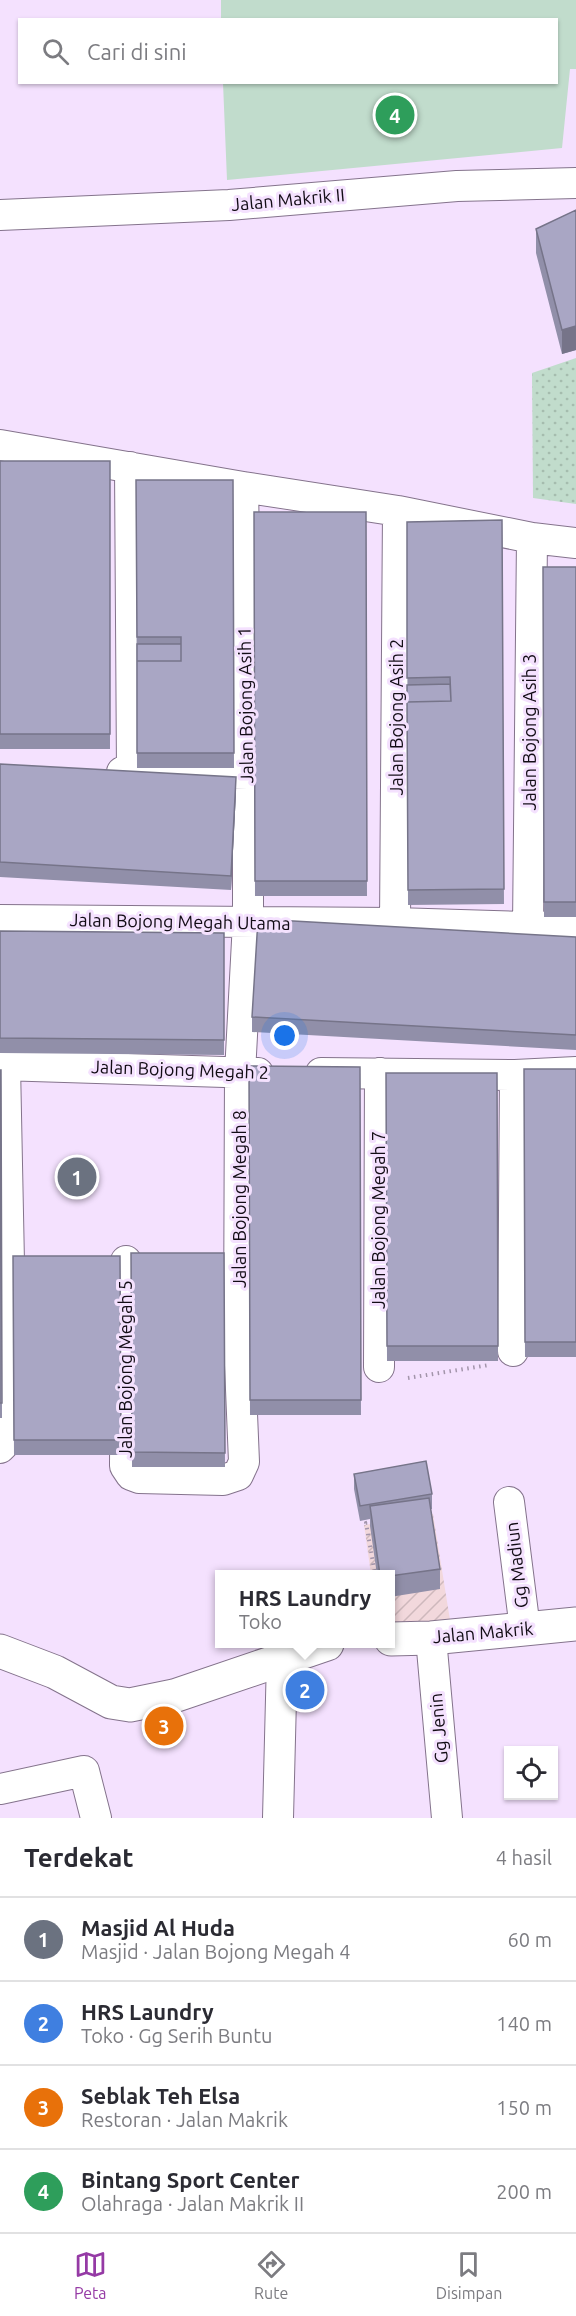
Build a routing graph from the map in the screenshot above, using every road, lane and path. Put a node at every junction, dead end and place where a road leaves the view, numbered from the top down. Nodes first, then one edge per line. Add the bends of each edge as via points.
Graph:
1 (576, 183) edge
2 (0, 215) edge
3 (0, 445) edge
4 (130, 467) junction
5 (243, 487) junction
6 (398, 511) junction
7 (532, 537) junction
8 (576, 543) edge
9 (99, 770) edge
10 (132, 772) junction
11 (248, 774) junction
12 (0, 920) edge
13 (248, 922) junction
14 (395, 923) junction
15 (576, 926) edge
16 (528, 927) junction
17 (3, 1065) edge
18 (576, 1072) edge
19 (240, 1073) junction
20 (380, 1073) junction
21 (515, 1075) junction
22 (124, 1260) dead end
23 (513, 1352) joint
24 (379, 1367) joint
25 (3, 1445) edge
26 (238, 1474) joint
27 (509, 1502) dead end
28 (377, 1521) edge
29 (374, 1570) edge
30 (576, 1624) edge
31 (525, 1629) junction
32 (431, 1638) junction
33 (395, 1639) edge
34 (315, 1648) edge
35 (0, 1651) edge
36 (282, 1659) junction
37 (0, 1789) edge
38 (96, 1818) edge
39 (278, 1818) edge
40 (447, 1818) edge

1 - 2 street, Jalan Makrik II via 457,186 230,206
3 - 4 street
4 - 5 street
4 - 10 street
5 - 6 street
5 - 11 street, Jalan Bojong Asih 1
6 - 7 street
6 - 14 street, Jalan Bojong Asih 2
7 - 8 street
7 - 16 street, Jalan Bojong Asih 3
9 - 10 street
10 - 11 street
11 - 13 street, Jalan Bojong Asih 1
12 - 13 street, Jalan Bojong Megah Utama
13 - 14 street, Jalan Bojong Megah Utama
13 - 19 street, Jalan Bojong Megah 8
14 - 16 street, Jalan Bojong Megah Utama
15 - 16 street, Jalan Bojong Megah Utama
17 - 19 street, Jalan Bojong Megah 2
17 - 25 street via 20,1262
18 - 21 street, Jalan Bojong Megah 2
19 - 20 street, Jalan Bojong Megah 2
19 - 26 street, Jalan Bojong Megah 8 via 228,1258 239,1341 244,1462
20 - 21 street, Jalan Bojong Megah 2
20 - 24 street, Jalan Bojong Megah 7
21 - 23 street
22 - 26 street, Jalan Bojong Megah 5 via 125,1466 139,1478 222,1480
23 - 24 path via 509,1360 496,1364 404,1378 389,1378
27 - 31 street, Gg Madiun
28 - 29 path via 366,1523
30 - 31 street, Jalan Makrik
31 - 32 street, Jalan Makrik
32 - 33 street, Jalan Makrik
32 - 40 street, Gg Jenin
34 - 36 street
35 - 36 street via 55,1672 111,1702 130,1705 174,1696
36 - 39 street
37 - 38 street via 84,1771

